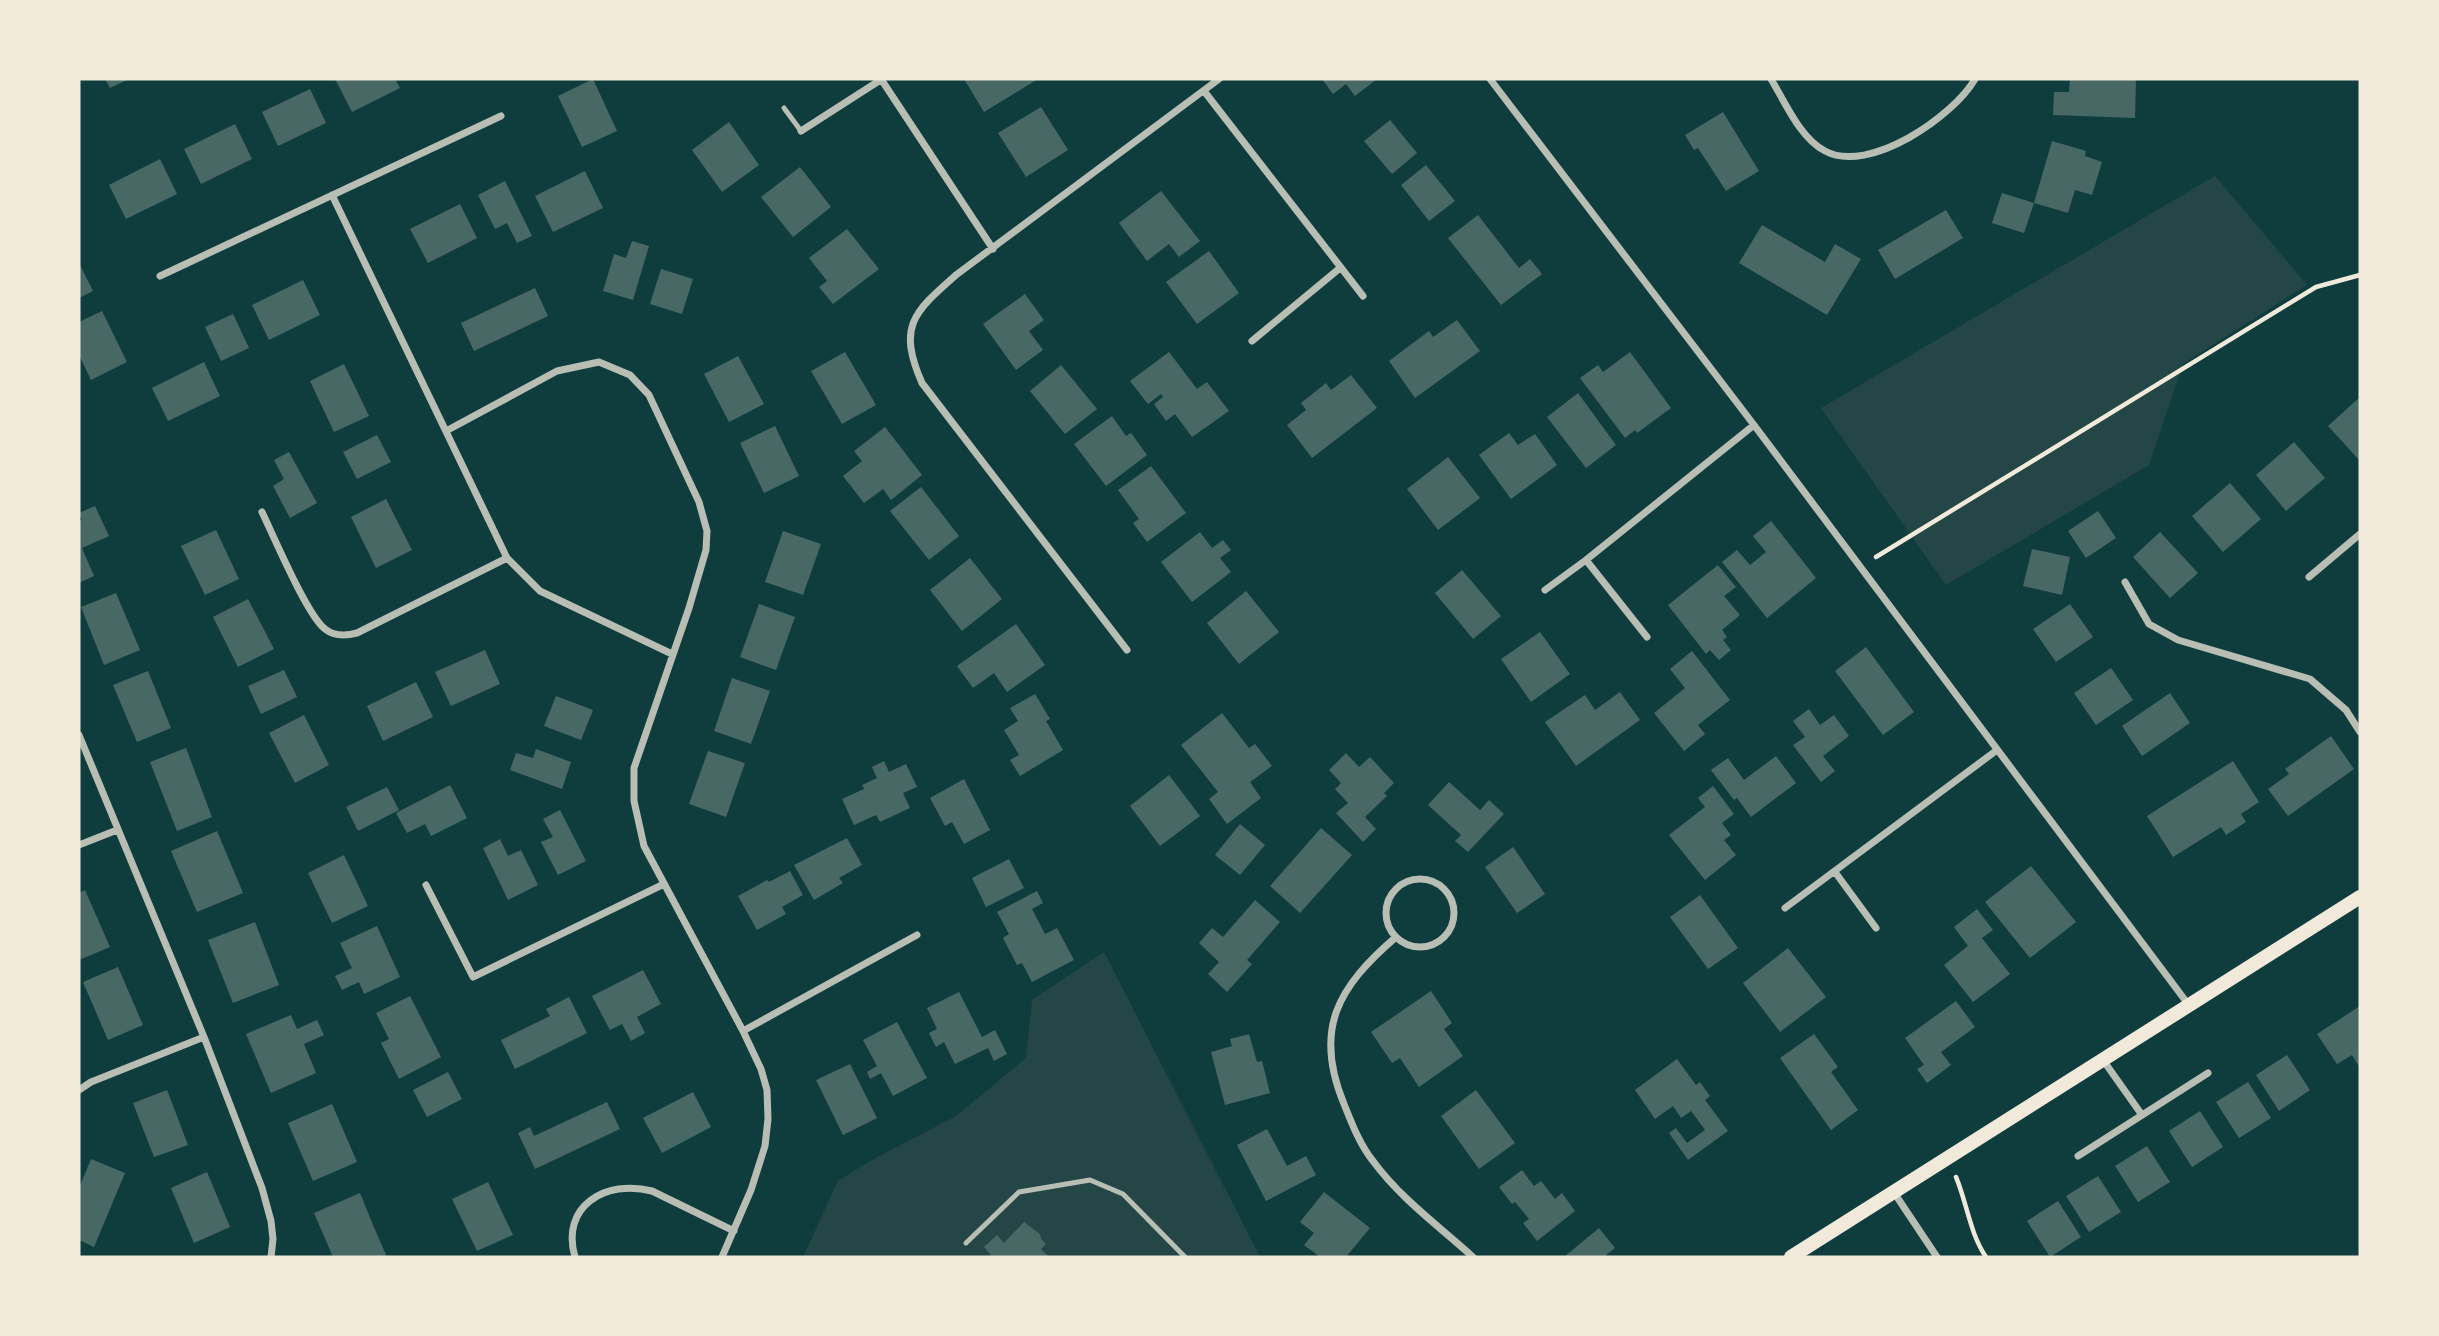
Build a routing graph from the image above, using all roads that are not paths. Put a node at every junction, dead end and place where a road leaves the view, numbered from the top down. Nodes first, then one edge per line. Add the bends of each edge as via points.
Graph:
1 (881, 79) edge
2 (1219, 79) edge
3 (1490, 79) edge
4 (1771, 79) edge
5 (1975, 79) edge
6 (1204, 91) junction
7 (784, 108) dead end
8 (501, 116) dead end
9 (800, 131) joint
10 (332, 195) junction
11 (993, 249) junction
12 (1340, 268) junction
13 (160, 276) dead end
14 (1363, 296) dead end
15 (1252, 341) dead end
16 (1754, 425) junction
17 (446, 431) junction
18 (262, 512) dead end
19 (2360, 535) edge
20 (507, 558) junction
21 (1586, 560) junction
22 (2309, 577) dead end
23 (2125, 582) dead end
24 (1545, 590) dead end
25 (1647, 637) dead end
26 (1127, 650) dead end
27 (672, 654) junction
28 (2360, 732) edge
29 (79, 735) edge
30 (1997, 750) junction
31 (117, 830) junction
32 (79, 845) edge
33 (1835, 872) junction
34 (664, 884) junction
35 (426, 885) dead end
36 (2360, 897) edge
37 (1785, 908) dead end
38 (1876, 928) dead end
39 (917, 935) dead end
40 (1396, 937) junction
41 (2188, 1004) junction
42 (743, 1031) junction
43 (204, 1037) junction
44 (2103, 1060) junction
45 (2208, 1073) dead end
46 (79, 1090) edge
47 (2142, 1115) junction
48 (2078, 1156) dead end
49 (1893, 1191) junction
50 (734, 1231) junction
51 (967, 1243) dead end
52 (271, 1257) edge
53 (575, 1257) edge
54 (722, 1257) edge
55 (1185, 1257) edge
56 (1473, 1257) edge
57 (1791, 1257) edge
58 (1937, 1257) edge

1 - 9 street
1 - 11 street
2 - 6 street
3 - 16 street
4 - 5 street via 1811,139 1839,156 1885,149 1912,136 1952,106
6 - 11 street
6 - 12 street
7 - 9 lane
8 - 10 street
10 - 13 street
10 - 17 street
11 - 26 street via 924,304 912,324 913,361 934,400
12 - 14 street
12 - 15 street
16 - 21 street
16 - 30 street
17 - 20 street
17 - 27 street via 557,371 579,364 606,364 641,385 699,502 707,531 690,608
18 - 20 street via 312,613 326,630 337,635 358,633
19 - 22 street
20 - 27 street via 540,591
21 - 24 street
21 - 25 street
23 - 28 street via 2149,624 2178,640 2310,679 2346,709
27 - 34 street via 634,768 637,823 643,846
29 - 31 street
30 - 33 street
30 - 41 street
31 - 32 street
31 - 43 street
33 - 37 street
33 - 38 street
34 - 35 street via 473,976
34 - 42 street
36 - 41 main road
39 - 42 street
40 - 40 street via 1389,929 1386,907 1396,887 1417,879 1447,891 1452,924 1438,942 1416,947
40 - 56 street via 1362,970 1334,1016 1330,1034 1334,1074 1373,1161
41 - 44 main road
42 - 50 street via 767,1090 768,1119 765,1146
43 - 46 street
43 - 52 street via 262,1188 271,1221
44 - 47 street
44 - 49 main road
45 - 47 street
47 - 48 street
49 - 57 main road
49 - 58 street
50 - 53 street via 652,1191 617,1188 597,1196 574,1219 571,1241
50 - 54 street
51 - 55 lane via 1019,1192 1090,1180 1123,1194

